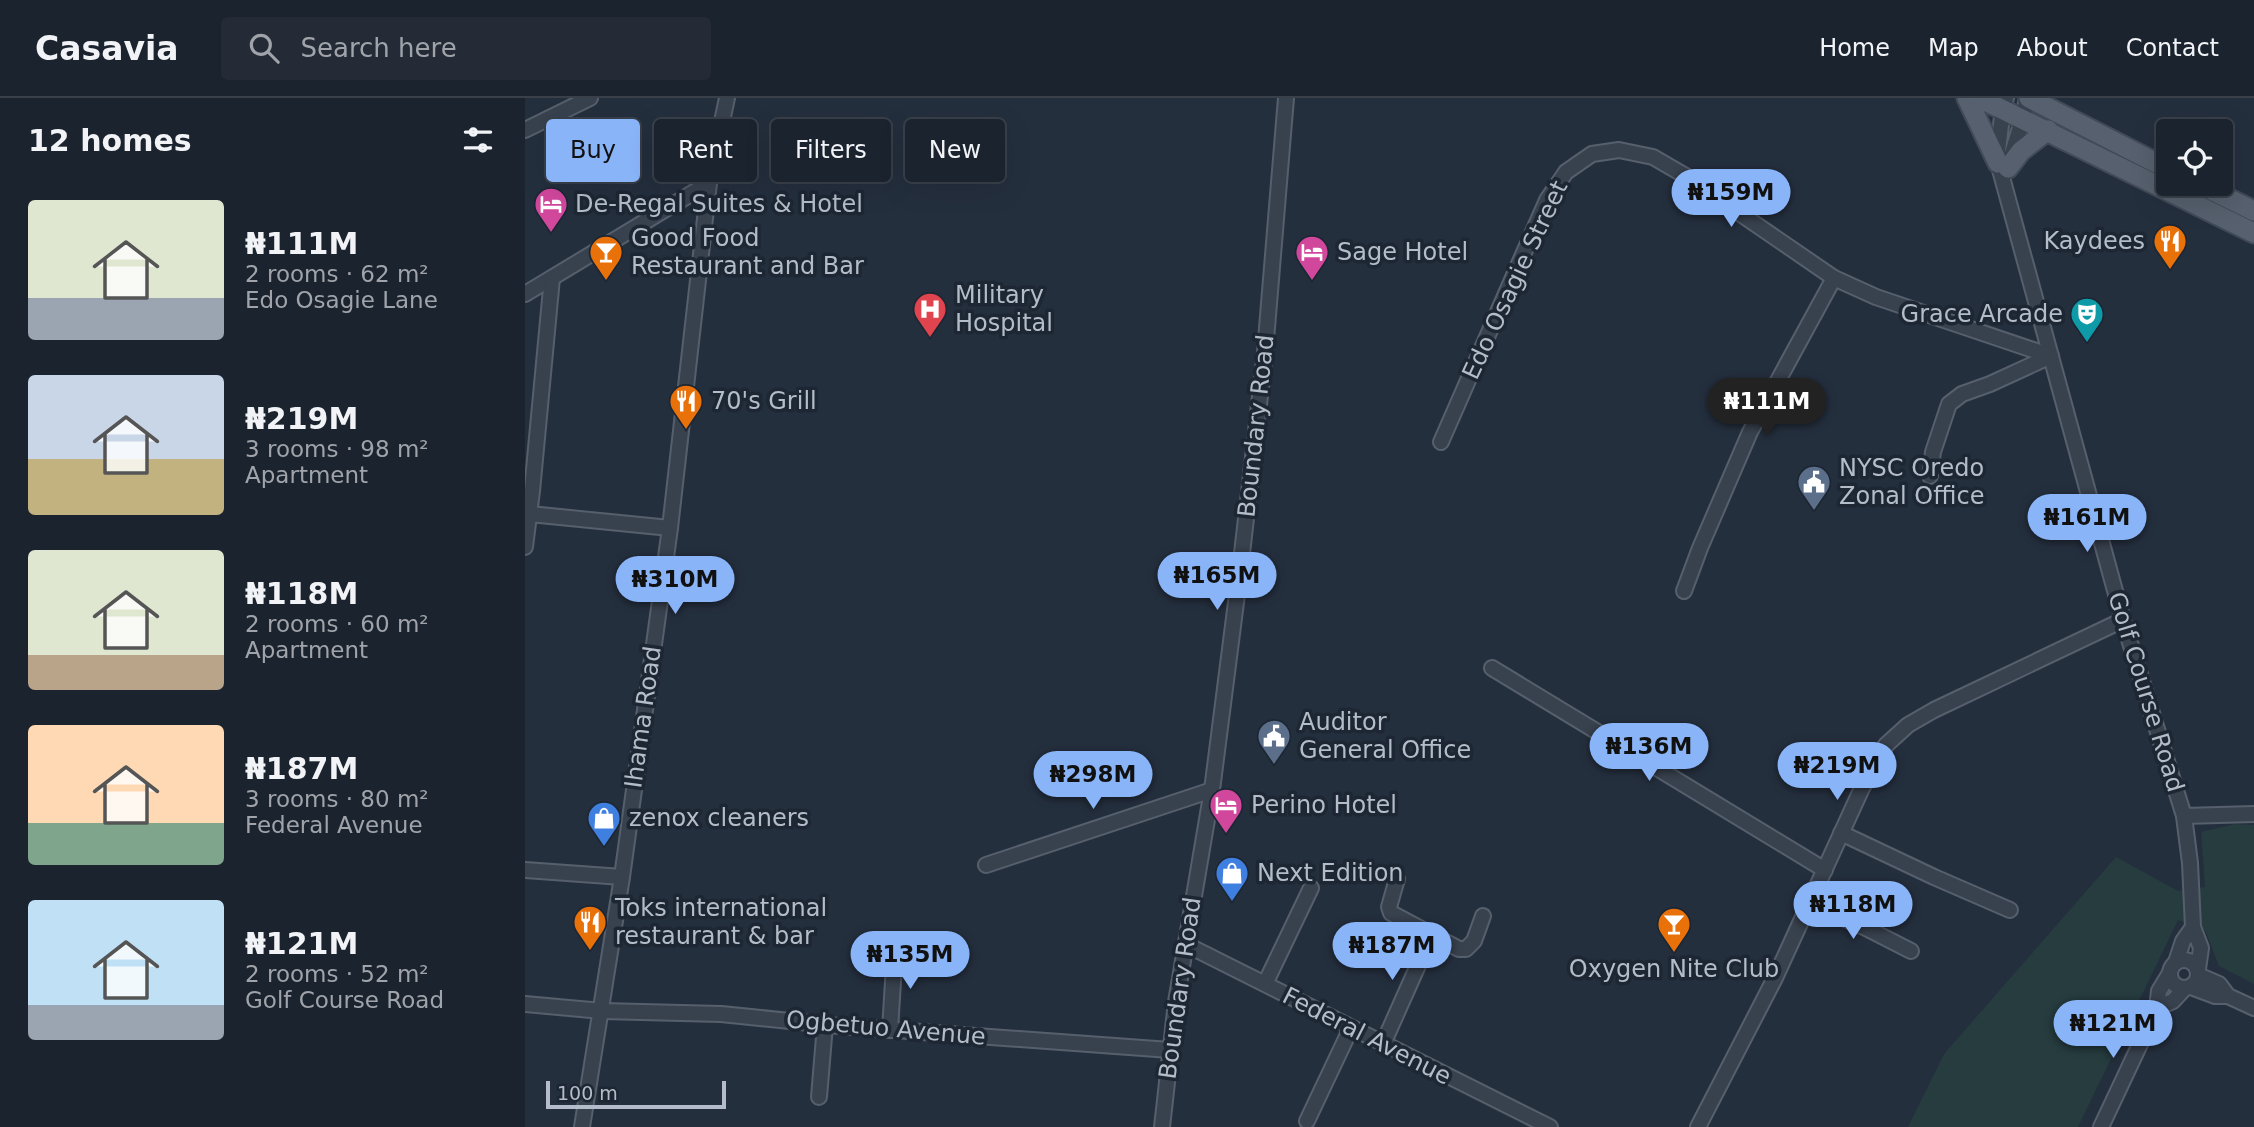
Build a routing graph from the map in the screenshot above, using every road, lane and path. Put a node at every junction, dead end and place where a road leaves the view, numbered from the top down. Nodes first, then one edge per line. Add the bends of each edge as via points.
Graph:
1 (590, 98) edge
2 (727, 98) edge
3 (1286, 98) edge
4 (1967, 98) edge
5 (1979, 98) edge
6 (2028, 98) edge
7 (2004, 103) edge
8 (2024, 118) junction
9 (525, 130) edge
10 (2048, 130) junction
11 (2156, 163) edge
12 (2003, 169) junction
13 (709, 183) junction
14 (2223, 196) edge
15 (2254, 211) edge
16 (2254, 233) edge
17 (552, 278) junction
18 (1834, 278) junction
19 (525, 294) edge
20 (2051, 356) junction
21 (1441, 442) dead end
22 (1930, 476) dead end
23 (529, 490) edge
24 (530, 514) junction
25 (670, 528) junction
26 (525, 547) edge
27 (1684, 591) dead end
28 (2123, 620) junction
29 (1492, 668) dead end
30 (1212, 790) junction
31 (2254, 814) edge
32 (2184, 816) junction
33 (1841, 833) junction
34 (986, 864) dead end
35 (525, 870) edge
36 (1825, 870) junction
37 (622, 877) junction
38 (1397, 879) dead end
39 (1311, 888) dead end
40 (1809, 903) junction
41 (2010, 910) dead end
42 (1483, 916) dead end
43 (2193, 927) junction
44 (1432, 934) junction
45 (1185, 944) junction
46 (895, 949) dead end
47 (1911, 951) dead end
48 (2173, 967) junction
49 (2193, 980) junction
50 (1265, 984) junction
51 (525, 1004) edge
52 (2157, 1008) junction
53 (2254, 1008) edge
54 (602, 1012) junction
55 (825, 1025) junction
56 (1351, 1028) junction
57 (890, 1030) junction
58 (1383, 1044) junction
59 (1170, 1050) junction
60 (819, 1097) dead end
61 (1307, 1121) dead end
62 (582, 1127) edge
63 (1162, 1127) edge
64 (1550, 1127) edge
65 (1698, 1127) edge
66 (2101, 1127) edge

1 - 9 street
2 - 13 street, Ihama Road
3 - 30 street, Boundary Road via 1265,352
4 - 12 main road
5 - 7 main road
6 - 8 street
6 - 11 main road
7 - 8 main road
7 - 12 street, Golf Course Road via 1998,145
8 - 10 main road
8 - 12 street
10 - 12 main road
10 - 16 main road
12 - 20 street, Golf Course Road
13 - 17 street
13 - 25 street, Ihama Road
14 - 15 main road
17 - 19 street
17 - 23 street
18 - 20 street, Edo Osagie Street via 1876,297
18 - 21 street, Edo Osagie Street via 1653,157 1619,150 1592,154 1566,172 1548,200
18 - 27 street via 1750,432
20 - 22 street via 1962,394 1949,404
20 - 28 street, Golf Course Road
23 - 24 street
24 - 25 street
24 - 26 street
25 - 37 street, Ihama Road
28 - 32 street, Golf Course Road
28 - 33 street via 1909,725 1887,745
29 - 36 street
30 - 34 street
30 - 45 street, Boundary Road
31 - 32 street
32 - 43 street, Golf Course Road
33 - 36 street
33 - 41 street
35 - 37 street
36 - 40 street
37 - 54 street, Ihama Road
38 - 44 street via 1391,913
39 - 50 street
40 - 47 street
40 - 65 street
42 - 44 street via 1466,949
43 - 48 street
43 - 49 street, Golf Course Road via 2201,948
44 - 58 street
45 - 50 street, Federal Avenue
45 - 59 street, Boundary Road
46 - 57 street
48 - 49 street via 2173,982
48 - 49 street via 2186,960 2195,965
48 - 52 street via 2159,991
49 - 52 street via 2173,1001
49 - 53 street via 2219,984 2228,996
50 - 56 street, Federal Avenue
51 - 54 street, Ogbetuo Avenue
52 - 66 street
54 - 55 street, Ogbetuo Avenue via 720,1014
54 - 62 street, Ihama Road
55 - 57 street, Ogbetuo Avenue
55 - 60 street
56 - 58 street, Federal Avenue
56 - 61 street
57 - 59 street, Ogbetuo Avenue
58 - 64 street, Federal Avenue
59 - 63 street, Boundary Road

